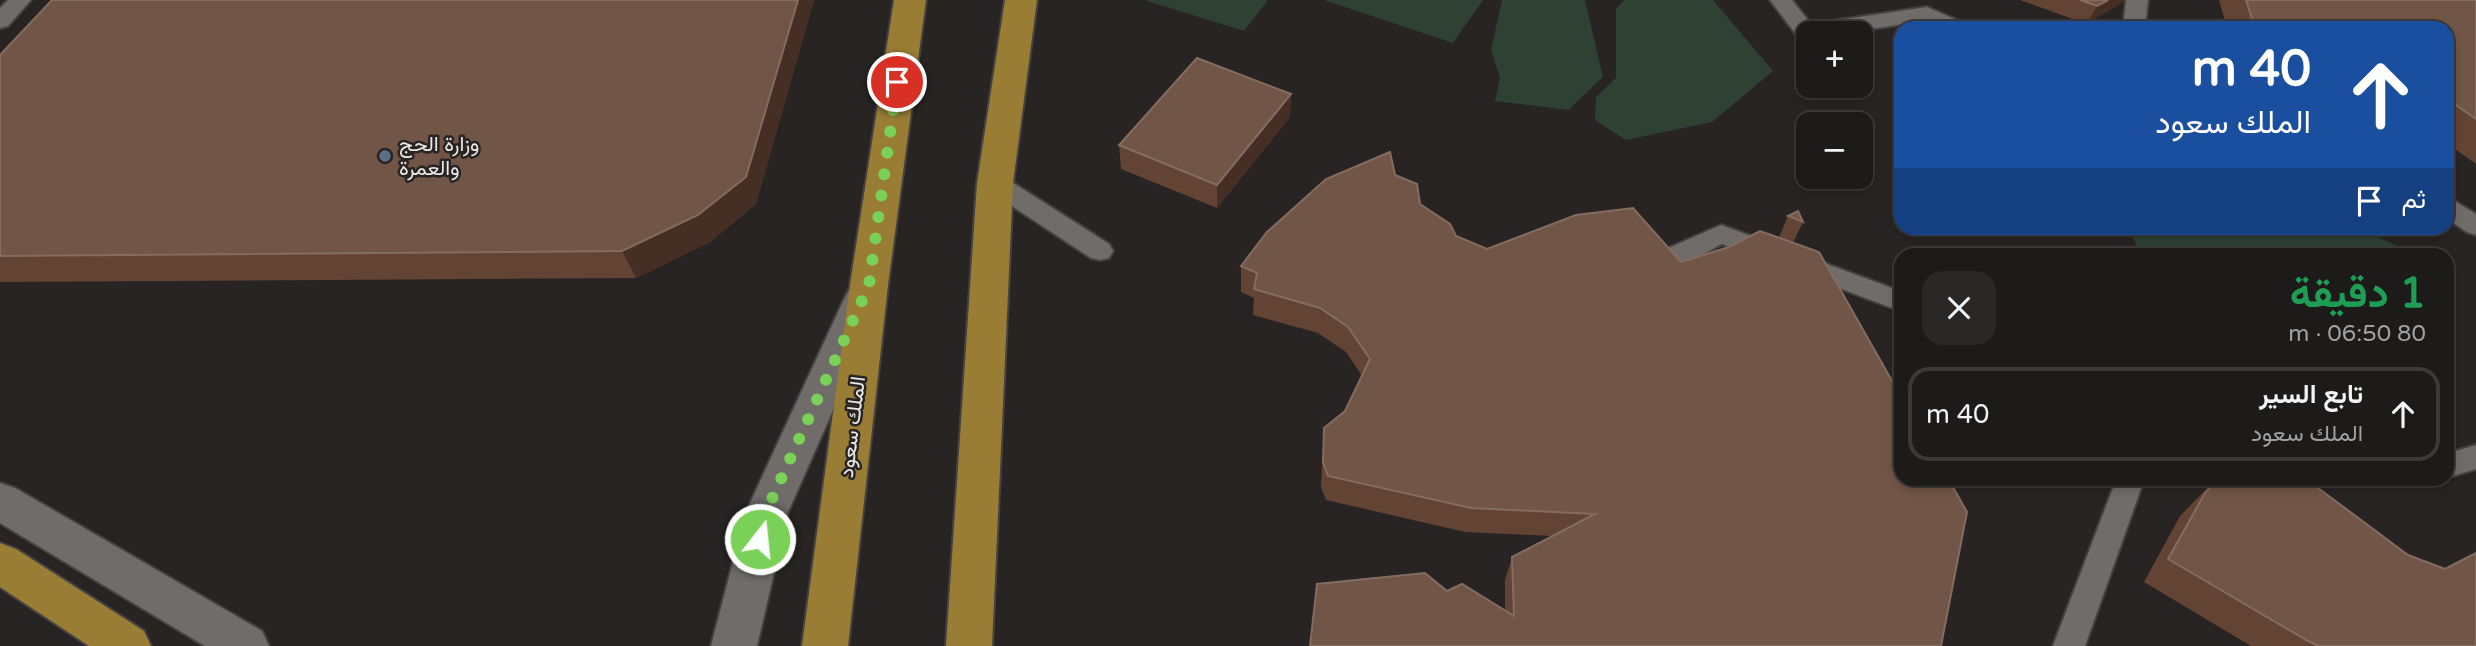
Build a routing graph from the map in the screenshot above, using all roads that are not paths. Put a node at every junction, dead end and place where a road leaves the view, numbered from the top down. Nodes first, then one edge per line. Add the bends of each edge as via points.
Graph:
1 (20, 0) edge
2 (910, 0) edge
3 (1021, 0) edge
4 (1781, 0) edge
5 (2137, 0) edge
6 (0, 21) edge
7 (1942, 21) edge
8 (2135, 21) edge
9 (995, 183) junction
10 (2454, 211) edge
11 (2476, 226) edge
12 (1100, 251) dead end
13 (1666, 260) edge
14 (869, 285) junction
15 (1894, 299) edge
16 (2476, 457) edge
17 (2454, 464) edge
18 (2128, 486) edge
19 (0, 500) edge
20 (0, 563) edge
21 (128, 646) edge
22 (246, 646) edge
23 (734, 646) edge
24 (825, 646) edge
25 (969, 646) edge
26 (2069, 646) edge

1 - 6 lane
2 - 14 main road, الملك سعود
3 - 9 main road
4 - 7 lane via 1806,32 1927,14
5 - 8 lane
9 - 12 lane
9 - 25 main road
10 - 11 lane
13 - 15 lane via 1721,234
14 - 23 main road via 766,512
14 - 24 main road, الملك سعود
16 - 17 lane
18 - 26 lane
19 - 22 main road
20 - 21 main road

